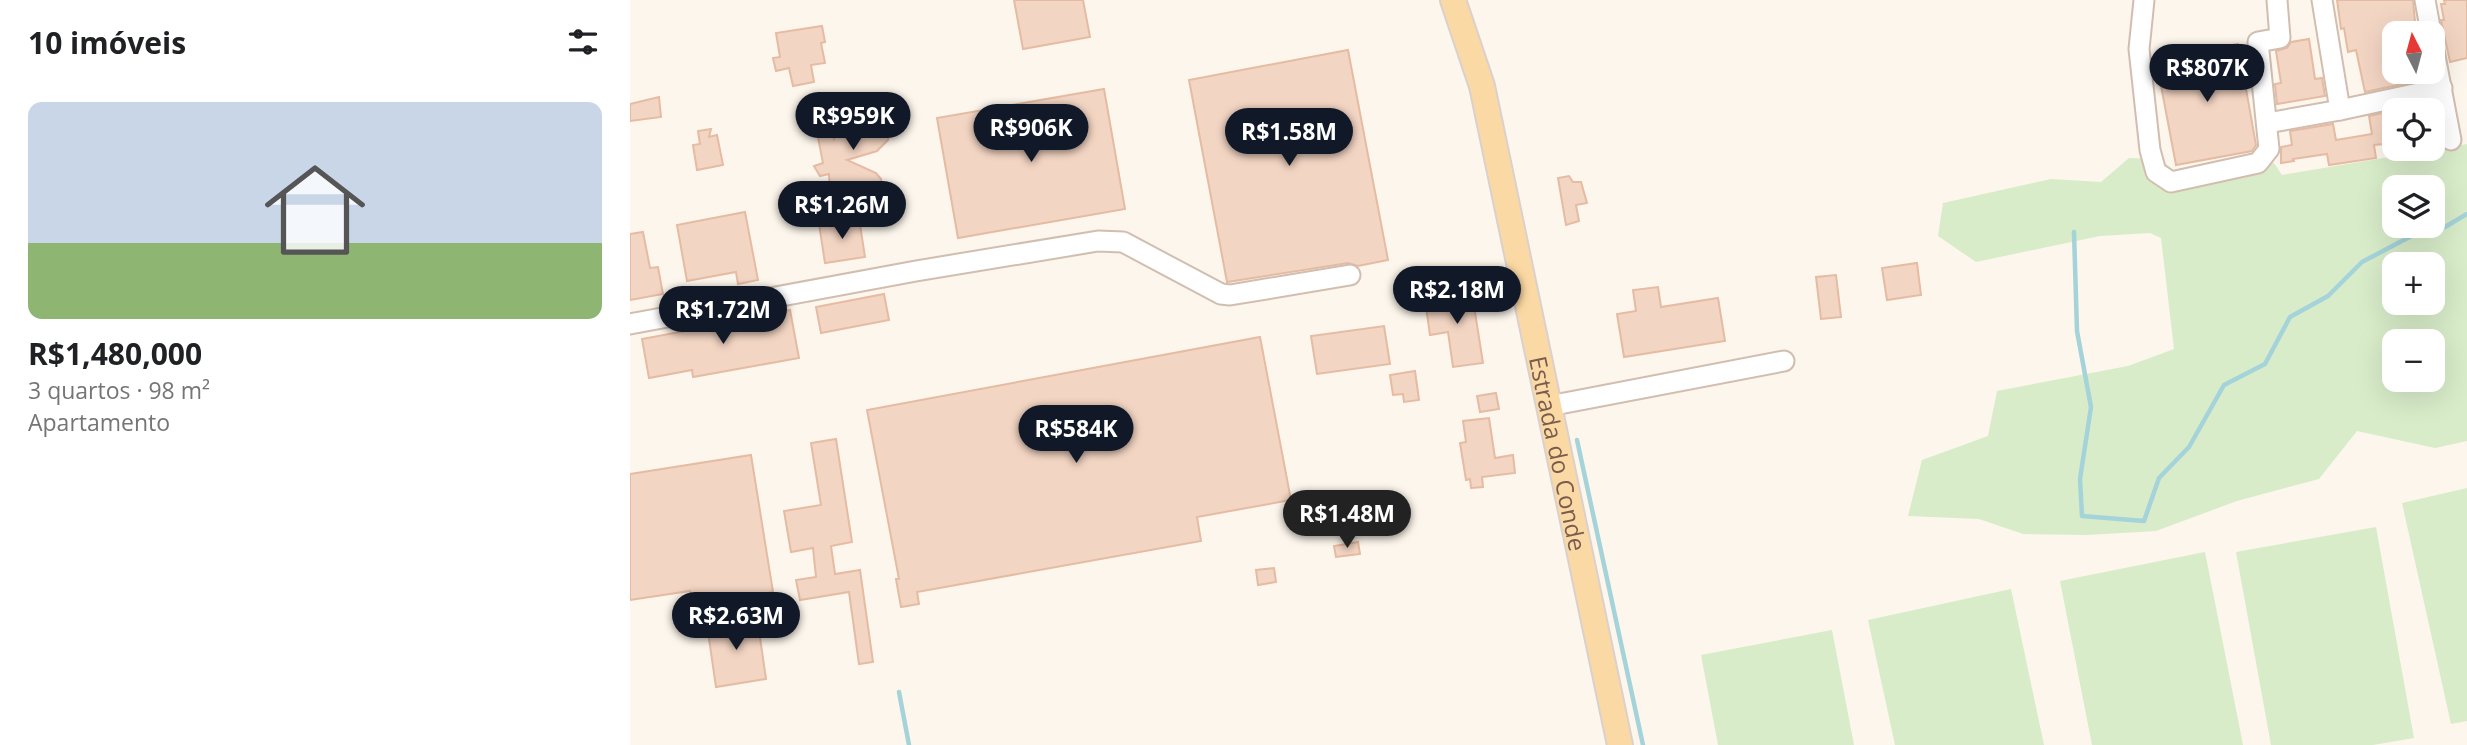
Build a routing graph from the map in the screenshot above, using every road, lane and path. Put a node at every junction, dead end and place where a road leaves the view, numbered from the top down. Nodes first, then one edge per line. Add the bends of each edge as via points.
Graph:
1 (1453, 0) edge
2 (2144, 0) edge
3 (2277, 0) edge
4 (2322, 0) edge
5 (2425, 0) edge
6 (2429, 21) edge
7 (2441, 84) edge
8 (2442, 88) junction
9 (2340, 110) junction
10 (2273, 122) dead end
11 (2451, 140) dead end
12 (1350, 275) dead end
13 (630, 324) edge
14 (1784, 361) dead end
15 (1549, 406) junction
16 (1620, 745) edge

1 - 15 main road, Estrada do Conde via 1482,86
2 - 3 street via 2139,49 2150,150 2156,173 2171,182 2259,163 2269,149 2258,43 2280,38
4 - 9 street
5 - 6 street
7 - 8 street
8 - 9 street
8 - 11 street
9 - 10 street
12 - 13 street via 1221,294 1122,242 1098,242
14 - 15 street
15 - 16 main road, Estrada do Conde

